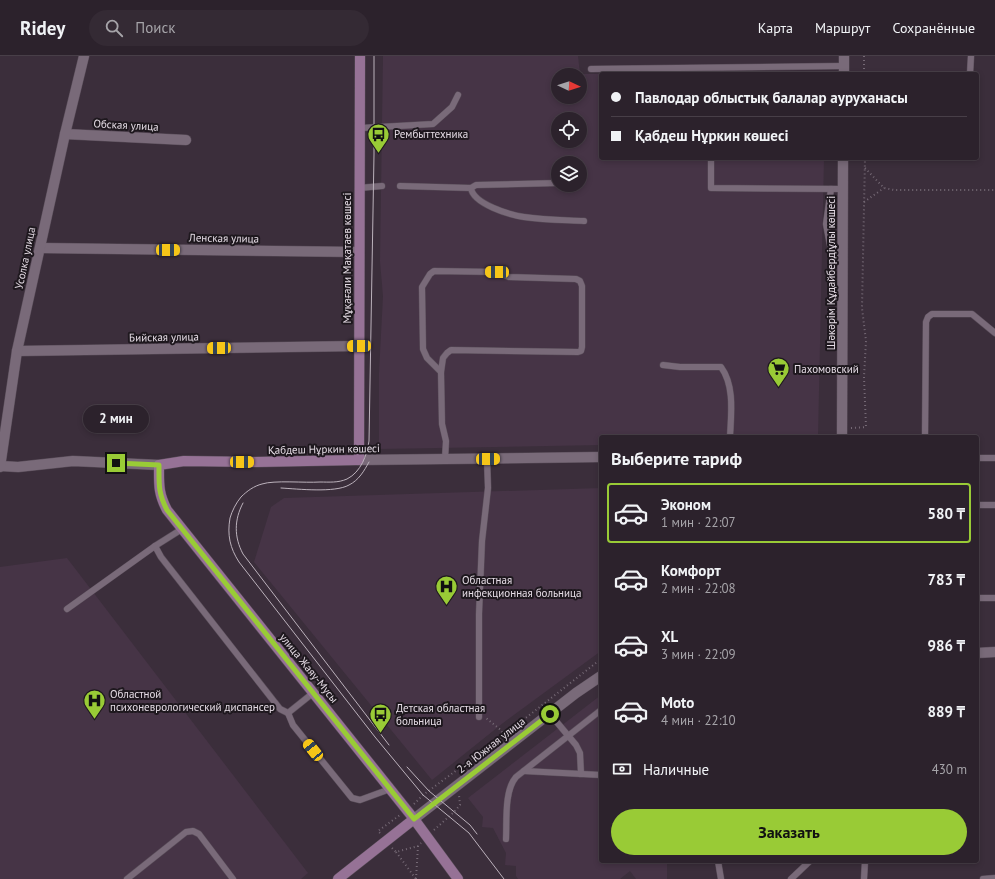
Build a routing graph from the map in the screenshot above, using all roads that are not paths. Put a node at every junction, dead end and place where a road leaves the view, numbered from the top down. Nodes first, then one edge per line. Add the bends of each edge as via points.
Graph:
1 (84, 56) edge
2 (360, 56) edge
3 (971, 56) edge
4 (844, 65) edge
5 (591, 69) dead end
6 (970, 72) edge
7 (458, 95) dead end
8 (360, 128) junction
9 (65, 134) junction
10 (186, 140) dead end
11 (711, 160) edge
12 (843, 160) edge
13 (551, 183) edge
14 (382, 186) dead end
15 (400, 186) dead end
16 (359, 188) junction
17 (472, 188) junction
18 (832, 189) junction
19 (843, 189) junction
20 (584, 221) dead end
21 (40, 248) junction
22 (359, 252) junction
23 (843, 258) junction
24 (995, 333) edge
25 (359, 346) junction
26 (17, 352) junction
27 (663, 365) dead end
28 (441, 372) junction
29 (842, 433) edge
30 (730, 435) edge
31 (925, 435) edge
32 (599, 457) edge
33 (979, 458) edge
34 (995, 458) edge
35 (445, 459) junction
36 (488, 459) junction
37 (359, 460) junction
38 (159, 465) junction
39 (0, 466) edge
40 (979, 505) edge
41 (995, 505) edge
42 (182, 529) junction
43 (155, 546) junction
44 (979, 598) edge
45 (995, 598) edge
46 (67, 609) dead end
47 (995, 652) edge
48 (979, 653) edge
49 (599, 677) edge
50 (313, 693) junction
51 (599, 712) edge
52 (288, 713) junction
53 (550, 714) junction
54 (479, 717) road end
55 (568, 736) junction
56 (524, 771) junction
57 (581, 774) junction
58 (599, 775) edge
59 (390, 789) junction
60 (414, 819) junction
61 (506, 839) dead end
62 (718, 863) edge
63 (808, 863) edge
64 (865, 863) edge
65 (995, 878) edge
66 (127, 879) edge
67 (233, 879) edge
68 (338, 879) edge
69 (458, 879) edge
70 (720, 879) edge
71 (791, 879) edge
72 (864, 879) edge
73 (983, 879) edge

1 - 9 street, Усолка улица
2 - 8 main road, Мұқағали Мақатаев көшесі
3 - 6 lane
4 - 5 lane
7 - 8 lane via 452,107 433,124
8 - 16 main road, Мұқағали Мақатаев көшесі
9 - 10 street, Обская улица
9 - 21 street, Усолка улица
11 - 18 lane via 711,188
12 - 19 street, Шәкәрім Құдайбердіұлы көшесі
13 - 17 lane via 476,185
14 - 16 lane
15 - 17 lane
16 - 22 main road, Мұқағали Мақатаев көшесі
17 - 20 lane via 478,199 490,206 522,217
18 - 19 lane
18 - 23 lane via 826,224 830,244
19 - 23 street, Шәкәрім Құдайбердіұлы көшесі
21 - 22 street, Ленская улица
21 - 26 street, Усолка улица
22 - 25 main road, Мұқағали Мақатаев көшесі
23 - 29 street, Шәкәрім Құдайбердіұлы көшесі
24 - 31 lane via 972,314 928,316
25 - 26 street, Бийская улица
25 - 37 main road, Мұқағали Мақатаев көшесі
26 - 39 street, Усолка улица
27 - 30 lane via 721,367 726,374 731,400
28 - 28 lane via 427,358 423,349 422,287 434,271 497,272 509,277 580,281 581,351 451,350 443,358
28 - 35 lane
32 - 36 street, Қабдеш Нұркин көшесі
33 - 34 lane
35 - 36 street, Қабдеш Нұркин көшесі
35 - 37 street, Қабдеш Нұркин көшесі
36 - 54 lane via 479,614
37 - 38 main road, Қабдеш Нұркин көшесі via 184,461
38 - 39 street, Қабдеш Нұркин көшесі via 73,461 18,468
38 - 42 main road, улица Жаяу-Мусы via 161,498
40 - 41 lane
42 - 43 lane
42 - 50 main road, улица Жаяу-Мусы
43 - 46 lane
43 - 52 lane via 280,709
44 - 45 lane
47 - 48 street
49 - 53 street, 2-я Южная улица
50 - 52 lane
50 - 59 main road, улица Жаяу-Мусы
51 - 55 lane
52 - 59 lane via 293,725 352,798 360,800
53 - 55 lane
53 - 60 street, 2-я Южная улица
55 - 56 lane
55 - 57 lane via 580,753
56 - 57 lane
56 - 61 lane via 511,783 508,791
57 - 58 lane
59 - 60 main road, улица Жаяу-Мусы
60 - 68 main road
60 - 69 main road, улица Жаяу-Мусы
62 - 70 lane
63 - 71 lane
64 - 72 lane
65 - 73 lane
66 - 67 lane via 186,832 193,831 199,834

